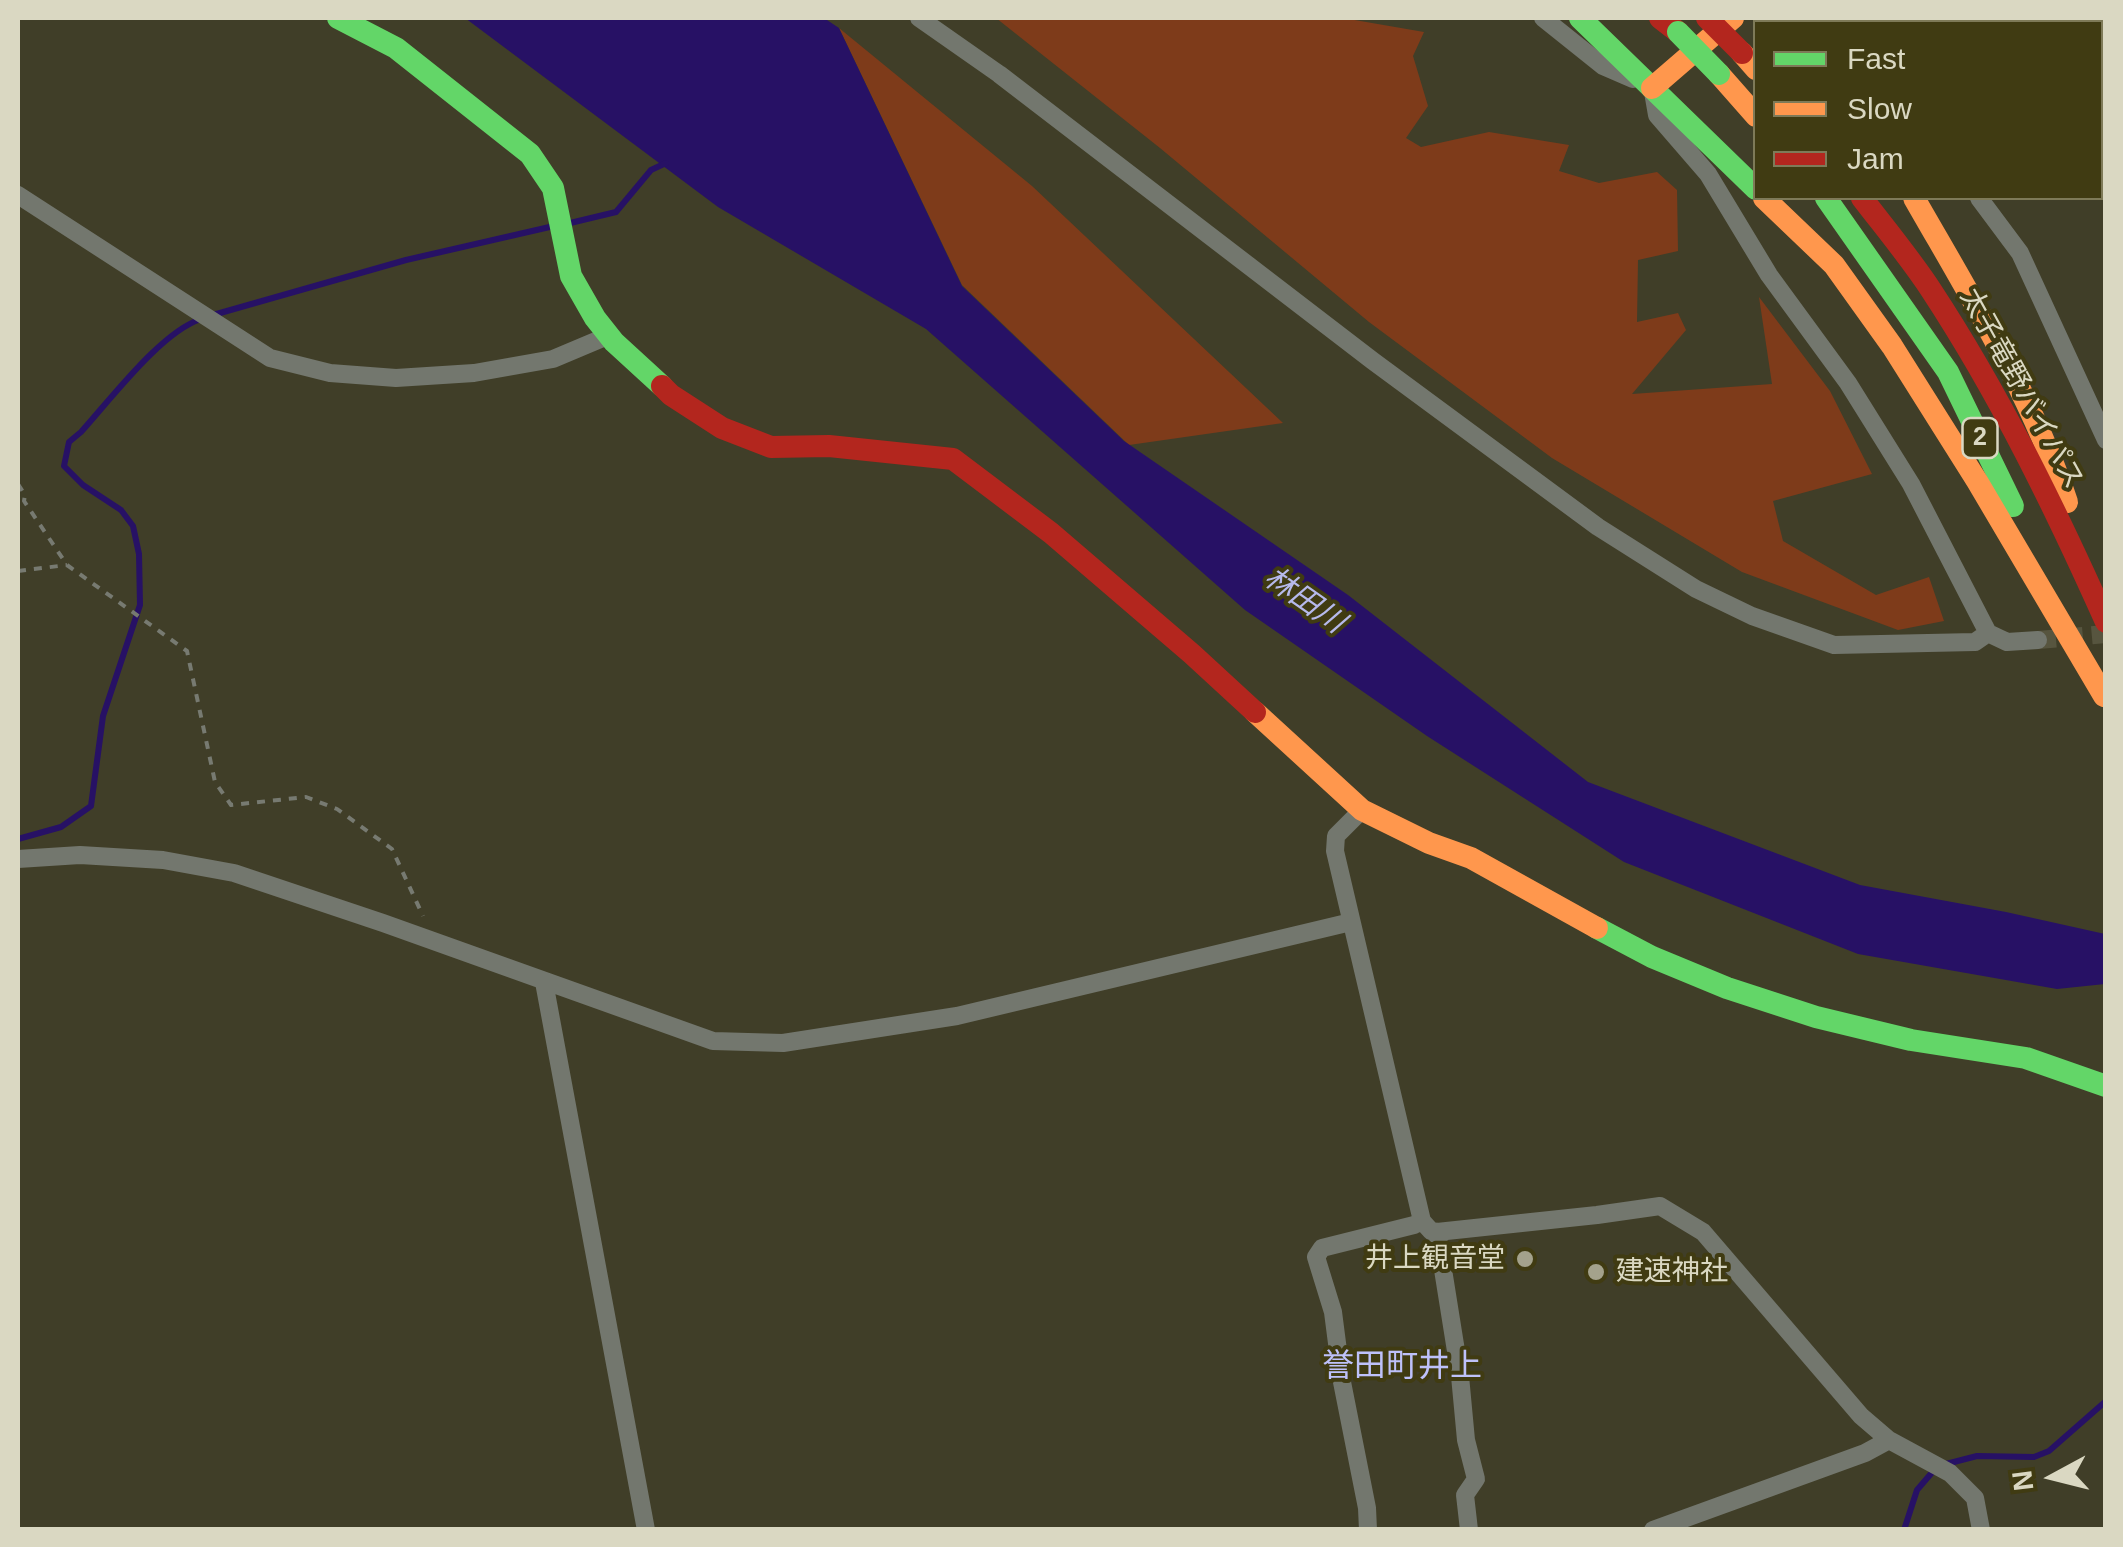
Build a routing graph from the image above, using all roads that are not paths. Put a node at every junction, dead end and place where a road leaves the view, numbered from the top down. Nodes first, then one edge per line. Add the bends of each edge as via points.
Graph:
1 (338, 18) edge
2 (919, 18) edge
3 (1543, 18) edge
4 (1580, 18) edge
5 (1707, 18) edge
6 (1733, 18) edge
7 (1669, 25) edge
8 (1749, 61) edge
9 (1652, 88) junction
10 (1753, 113) edge
11 (1753, 186) edge
12 (18, 195) edge
13 (1766, 200) edge
14 (1827, 200) edge
15 (1864, 200) edge
16 (1915, 200) edge
17 (1980, 200) edge
18 (610, 336) junction
19 (2106, 440) edge
20 (2088, 582) junction
21 (2106, 622) edge
22 (1988, 633) junction
23 (2038, 640) tunnel mouth
24 (2105, 698) edge
25 (1362, 810) junction
26 (18, 859) edge
27 (1350, 922) junction
28 (544, 982) junction
29 (2106, 1086) edge
30 (1422, 1220) junction
31 (1438, 1232) junction
32 (1889, 1440) junction
33 (646, 1530) edge
34 (1368, 1530) edge
35 (1468, 1530) edge
36 (1654, 1530) edge
37 (1981, 1530) edge

1 - 18 main road via 396,48 530,154 553,188 571,276
2 - 22 street via 1582,515 1696,589 1834,645 1975,642
3 - 9 street via 1603,66
4 - 9 main road
5 - 8 main road, bridge
6 - 9 main road
7 - 10 main road, bridge
9 - 11 main road
9 - 22 street via 1656,115 1708,174 1911,484
12 - 18 street via 270,358 330,373 474,373 553,359
13 - 24 main road via 1834,266 1892,346
14 - 24 main road, 太子竜野バイパス / 2 via 1948,372
15 - 20 main road, 太子竜野バイパス / 2 via 1930,288 1996,396
16 - 20 main road via 2052,457
17 - 19 street via 2020,254
18 - 25 main road via 671,395 722,428 771,446 953,459 1051,532
20 - 21 main road, 太子竜野バイパス / 2
22 - 23 street via 2007,642
25 - 27 street via 1336,836
25 - 29 main road via 1471,858 1652,957 1727,988 1911,1040 2026,1058
26 - 28 street via 80,854 234,873
27 - 28 street via 958,1016 782,1044 713,1041
27 - 30 street
28 - 33 street
30 - 31 street
30 - 34 street via 1322,1248 1316,1257 1334,1312
31 - 32 street via 1660,1206 1703,1232
31 - 35 street via 1476,1480 1465,1495
32 - 36 street
32 - 37 street via 1950,1473 1975,1498

